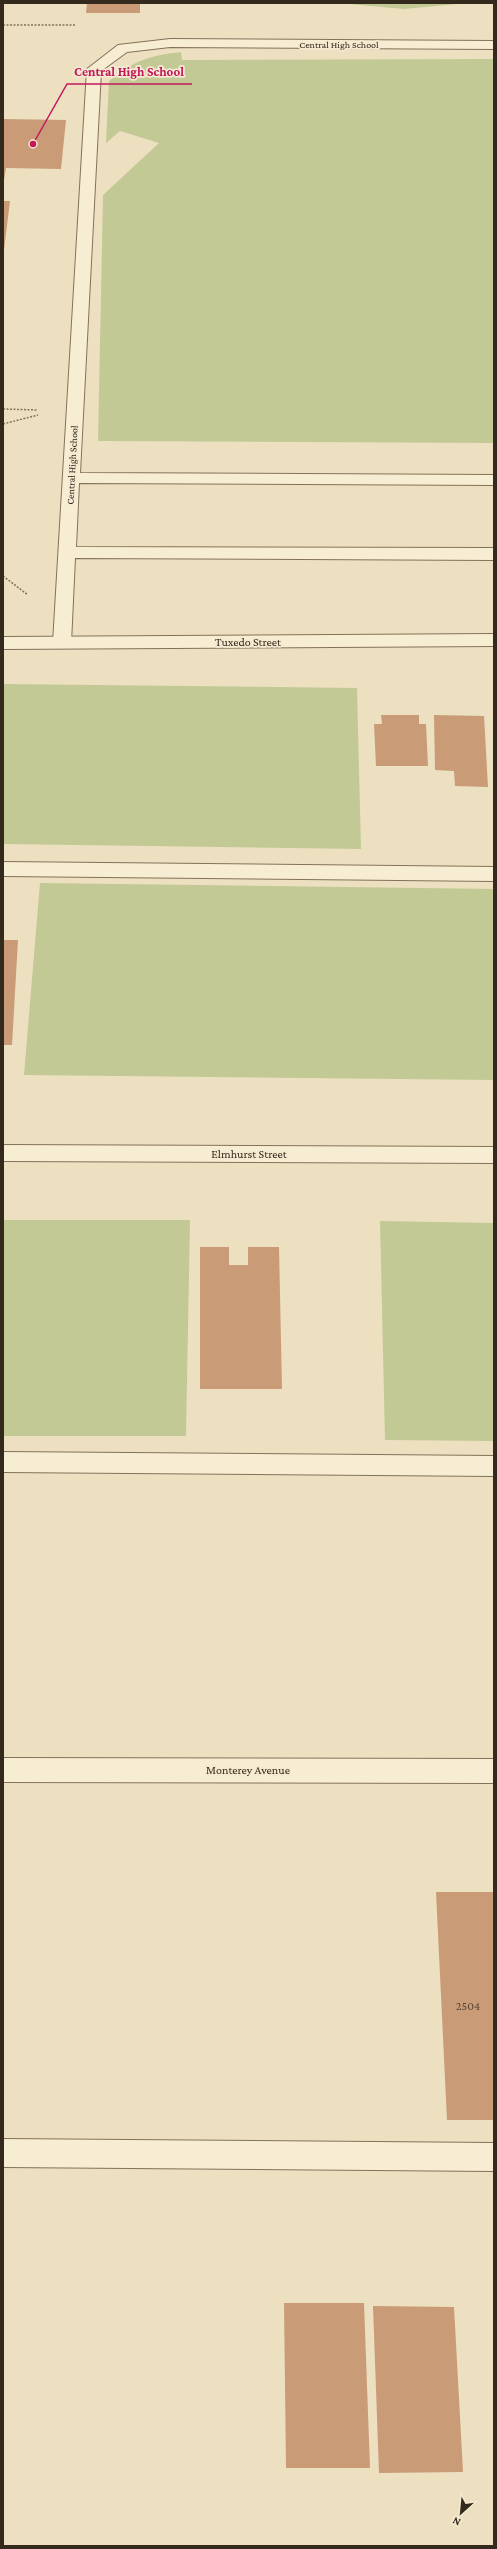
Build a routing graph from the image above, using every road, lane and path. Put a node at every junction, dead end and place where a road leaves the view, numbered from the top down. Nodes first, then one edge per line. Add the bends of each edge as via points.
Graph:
1 (3, 25) edge
2 (76, 25) dead end
3 (494, 45) edge
4 (3, 410) edge
5 (39, 410) dead end
6 (71, 478) junction
7 (494, 480) edge
8 (67, 552) junction
9 (494, 554) edge
10 (3, 576) edge
11 (34, 599) dead end
12 (494, 640) edge
13 (3, 643) edge
14 (62, 643) junction
15 (3, 869) edge
16 (494, 874) edge
17 (3, 1153) edge
18 (494, 1155) edge
19 (3, 1462) edge
20 (494, 1466) edge
21 (3, 1770) edge
22 (494, 1771) edge
23 (3, 2153) edge
24 (494, 2157) edge

1 - 2 path
3 - 6 street, Central High School via 170,43 123,48 94,69
4 - 5 path
6 - 7 street
6 - 8 street, Central High School
8 - 9 street
8 - 14 street, Central High School
10 - 11 path
12 - 14 street, Tuxedo Street
13 - 14 street, Tuxedo Street
15 - 16 street
17 - 18 street, Elmhurst Street
19 - 20 street
21 - 22 street, Monterey Avenue
23 - 24 street

